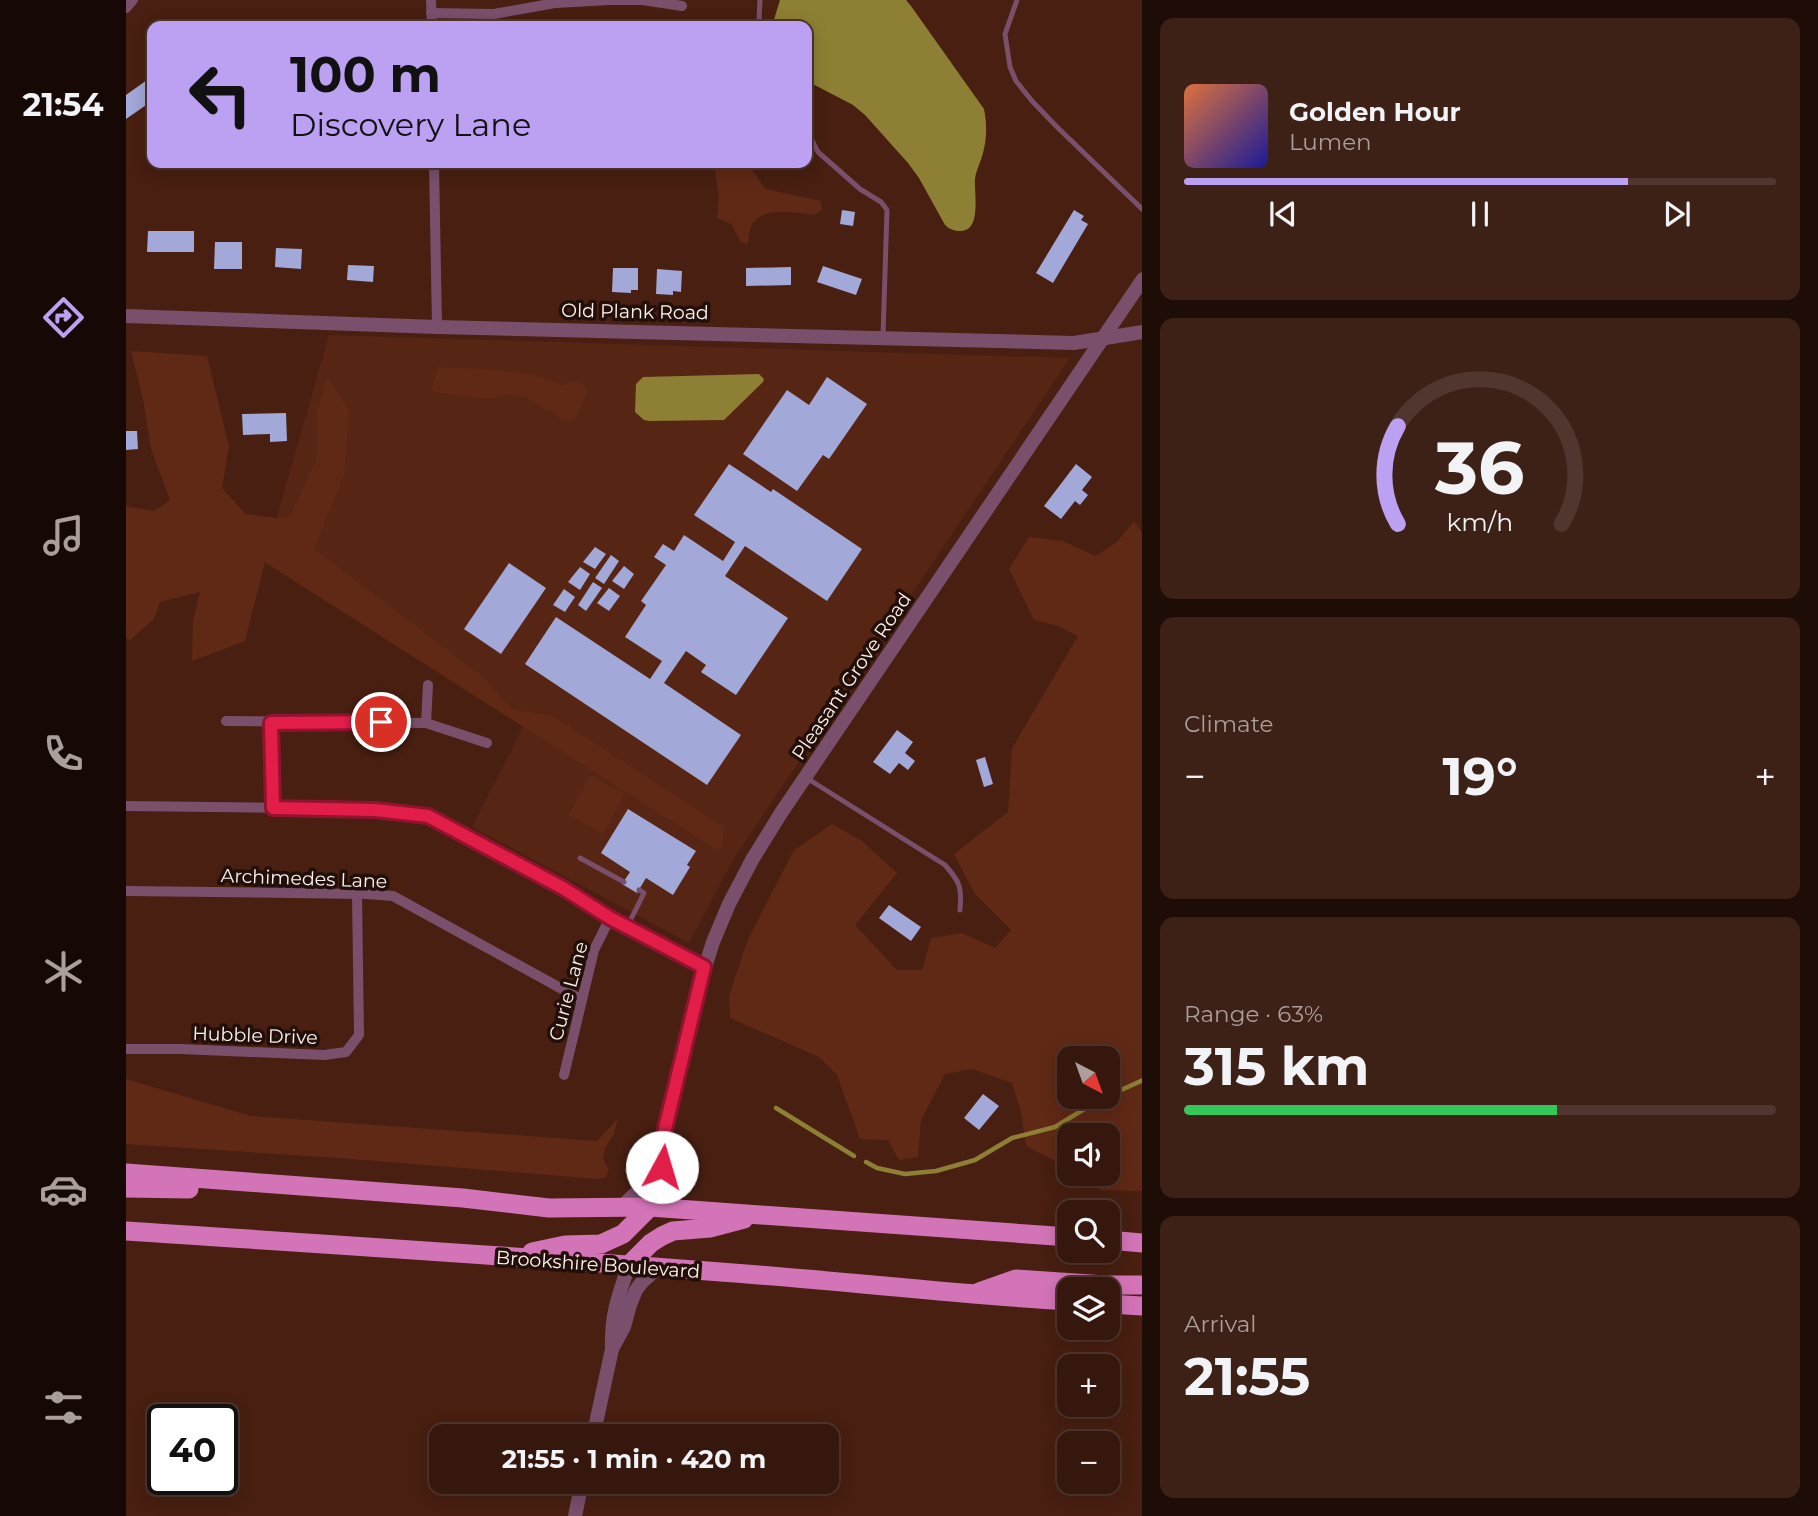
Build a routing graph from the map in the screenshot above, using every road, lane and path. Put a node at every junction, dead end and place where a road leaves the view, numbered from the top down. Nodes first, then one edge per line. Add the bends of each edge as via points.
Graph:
1 (133, 0) edge
2 (431, 0) edge
3 (760, 0) edge
4 (1017, 0) edge
5 (682, 6) dead end
6 (126, 8) edge
7 (431, 13) junction
8 (432, 21) edge
9 (759, 21) edge
10 (812, 140) edge
11 (434, 168) edge
12 (1142, 209) edge
13 (1142, 281) edge
14 (126, 316) edge
15 (437, 327) junction
16 (1142, 332) edge
17 (883, 337) junction
18 (1104, 339) junction
19 (428, 685) dead end
20 (226, 721) dead end
21 (271, 723) junction
22 (426, 723) junction
23 (487, 743) dead end
24 (805, 777) junction
25 (126, 806) edge
26 (273, 808) junction
27 (580, 858) dead end
28 (624, 882) dead end
29 (639, 890) dead end
30 (126, 891) edge
31 (357, 895) junction
32 (960, 910) dead end
33 (610, 918) junction
34 (627, 927) junction
35 (704, 967) junction
36 (582, 1000) junction
37 (126, 1049) edge
38 (564, 1075) dead end
39 (665, 1129) junction
40 (126, 1173) edge
41 (126, 1188) edge
42 (324, 1188) junction
43 (621, 1207) junction
44 (650, 1208) junction
45 (758, 1215) junction
46 (126, 1231) edge
47 (1057, 1236) edge
48 (1120, 1241) edge
49 (1142, 1243) edge
50 (506, 1257) junction
51 (629, 1265) junction
52 (659, 1268) junction
53 (1142, 1285) edge
54 (972, 1295) junction
55 (1057, 1300) edge
56 (1120, 1305) edge
57 (1142, 1306) edge
58 (612, 1349) junction
59 (596, 1424) edge
60 (580, 1494) edge
61 (575, 1516) edge

1 - 6 street
2 - 7 street
3 - 9 lane
4 - 12 lane via 1005,34 1016,81 1056,127
5 - 7 street via 609,0 555,3 494,14
7 - 8 street
10 - 17 lane via 818,152 887,209
11 - 15 street
13 - 18 street, Pleasant Grove Road
14 - 15 street, Old Plank Road
15 - 17 street, Old Plank Road
16 - 18 street, Old Plank Road
17 - 18 street, Old Plank Road via 1074,343
18 - 24 street, Pleasant Grove Road
19 - 22 street
20 - 21 street
21 - 22 street
21 - 26 street
22 - 23 street
24 - 32 lane via 945,865 961,891
24 - 35 street, Pleasant Grove Road via 752,860
25 - 26 street
26 - 33 street via 428,816
27 - 28 lane
29 - 34 lane via 644,893
30 - 31 street, Archimedes Lane
31 - 36 street, Archimedes Lane via 393,896
31 - 37 street, Hubble Drive via 359,1035 346,1052
33 - 34 street
33 - 36 street, Curie Lane via 594,950
34 - 35 street
35 - 39 street, Pleasant Grove Road
36 - 38 street, Curie Lane
39 - 43 street, Pleasant Grove Road via 654,1146 645,1180
39 - 44 street, Pleasant Grove Road via 666,1149
40 - 42 highway
41 - 42 highway via 309,1196
42 - 43 highway via 549,1208
43 - 44 highway
44 - 45 highway
44 - 50 highway via 623,1234 601,1244 565,1245
45 - 47 highway
45 - 51 highway via 710,1228 673,1231 652,1242
46 - 50 highway, Brookshire Boulevard
48 - 49 highway
50 - 51 highway, Brookshire Boulevard
51 - 52 highway, Brookshire Boulevard
51 - 58 street via 612,1324
52 - 54 highway, Brookshire Boulevard
52 - 58 street via 636,1290
53 - 54 highway via 1016,1279
54 - 55 highway, Brookshire Boulevard
56 - 57 highway
58 - 59 street
60 - 61 street

